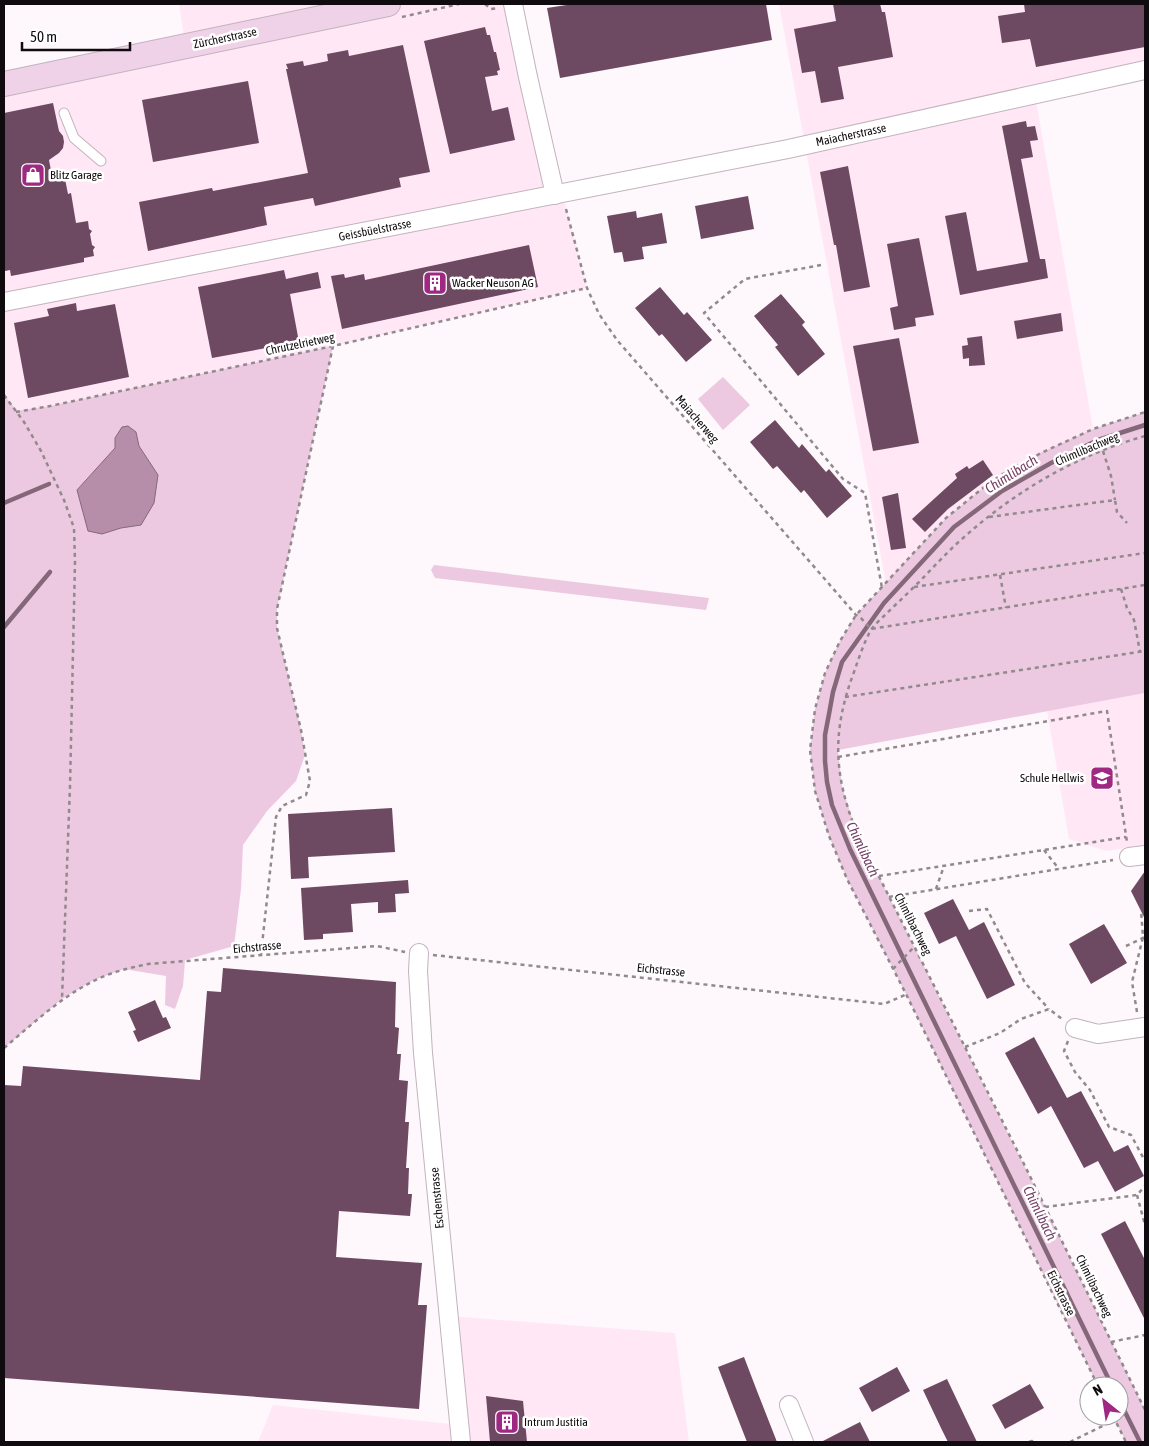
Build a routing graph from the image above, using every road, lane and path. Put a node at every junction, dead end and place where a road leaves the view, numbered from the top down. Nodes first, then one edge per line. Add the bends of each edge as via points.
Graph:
1 (459, 4) edge
2 (513, 4) edge
3 (392, 11) edge
4 (314, 12) edge
5 (1145, 70) edge
6 (4, 84) edge
7 (64, 113) dead end
8 (101, 161) dead end
9 (555, 194) junction
10 (821, 266) dead end
11 (587, 288) junction
12 (4, 302) edge
13 (333, 346) junction
14 (4, 395) edge
15 (16, 412) junction
16 (1145, 412) edge
17 (1145, 436) edge
18 (1103, 450) junction
19 (1115, 500) junction
20 (987, 517) junction
21 (1127, 523) dead end
22 (1145, 553) edge
23 (1000, 575) junction
24 (1145, 586) edge
25 (882, 588) junction
26 (913, 588) junction
27 (1121, 589) junction
28 (1006, 608) junction
29 (856, 615) junction
30 (872, 629) junction
31 (1145, 651) edge
32 (1140, 652) junction
33 (844, 698) junction
34 (838, 757) junction
35 (1126, 836) junction
36 (1044, 850) junction
37 (1137, 856) edge
38 (944, 866) junction
39 (1058, 869) junction
40 (879, 876) junction
41 (936, 889) junction
42 (889, 897) junction
43 (1141, 910) dead end
44 (969, 911) dead end
45 (1144, 937) edge
46 (1126, 946) dead end
47 (914, 947) junction
48 (419, 954) junction
49 (261, 955) junction
50 (893, 969) junction
51 (906, 994) junction
52 (62, 999) junction
53 (1049, 1010) junction
54 (1075, 1028) junction
55 (1143, 1028) edge
56 (965, 1047) junction
57 (4, 1048) edge
58 (1145, 1161) edge
59 (1145, 1186) edge
60 (1137, 1195) junction
61 (1045, 1207) junction
62 (1145, 1225) edge
63 (1145, 1334) edge
64 (1111, 1342) junction
65 (1093, 1376) edge
66 (789, 1405) dead end
67 (1145, 1410) edge
68 (1103, 1426) edge
69 (1118, 1426) edge
70 (461, 1442) edge
71 (804, 1442) edge
72 (1070, 1442) edge
73 (1126, 1442) edge

1 - 3 path
2 - 9 street
3 - 4 main road, Zürcherstrasse
4 - 6 main road, Zürcherstrasse
5 - 9 street, Maiacherstrasse via 788,149
7 - 8 lane via 74,138
9 - 11 path, Maiacherweg via 565,204
9 - 12 street, Geissbüelstrasse
10 - 25 path via 745,279 704,313 844,479 865,493
11 - 13 path, Chrutzelrietweg
11 - 29 path, Maiacherweg via 599,314 617,340
13 - 15 path, Chrutzelrietweg
13 - 49 path via 277,609 277,628 310,781 306,795 282,806 276,818
14 - 15 path
15 - 52 path via 41,451 74,528 70,786
16 - 25 path via 1093,429 994,479 946,518
17 - 18 path, Chimlibachweg
18 - 19 path
18 - 20 path, Chimlibachweg via 1045,478
19 - 20 path
19 - 21 path via 1117,512
20 - 26 path, Chimlibachweg
22 - 23 path
23 - 26 path
23 - 28 path
24 - 27 path
25 - 29 path
26 - 30 path, Chimlibachweg
27 - 28 path
27 - 32 path via 1134,620
28 - 30 path
29 - 30 path
29 - 50 path via 840,641 822,682 810,750 815,792 829,836
30 - 33 path, Chimlibachweg
31 - 32 path
32 - 33 path
33 - 34 path, Chimlibachweg
34 - 35 path via 1107,711
34 - 40 path, Chimlibachweg via 848,810
35 - 36 path
35 - 37 path
36 - 38 path
36 - 39 path
37 - 39 path
38 - 40 path
38 - 41 path
39 - 41 path
40 - 42 path, Chimlibachweg
41 - 42 path
42 - 47 path, Chimlibachweg
43 - 45 path
44 - 53 path via 987,909 1024,982
45 - 46 path
45 - 55 path via 1132,982
47 - 50 path
47 - 56 path, Chimlibachweg
48 - 49 path, Eichstrasse via 377,946
48 - 51 path, Eichstrasse via 884,1004
48 - 70 street, Eschenstrasse via 424,1053
49 - 52 path, Eichstrasse via 148,964 94,980
50 - 51 path
51 - 65 path, Eichstrasse
52 - 57 path, Eichstrasse
53 - 54 path
53 - 56 path via 1021,1019 1000,1033
54 - 55 street via 1098,1034
54 - 58 path via 1064,1050 1075,1072 1090,1090 1108,1127 1131,1135
56 - 61 path, Chimlibachweg
59 - 60 path
60 - 61 path
60 - 62 path
61 - 64 path, Chimlibachweg
63 - 64 path
64 - 67 path, Chimlibachweg
66 - 71 street
68 - 72 path
69 - 73 path

